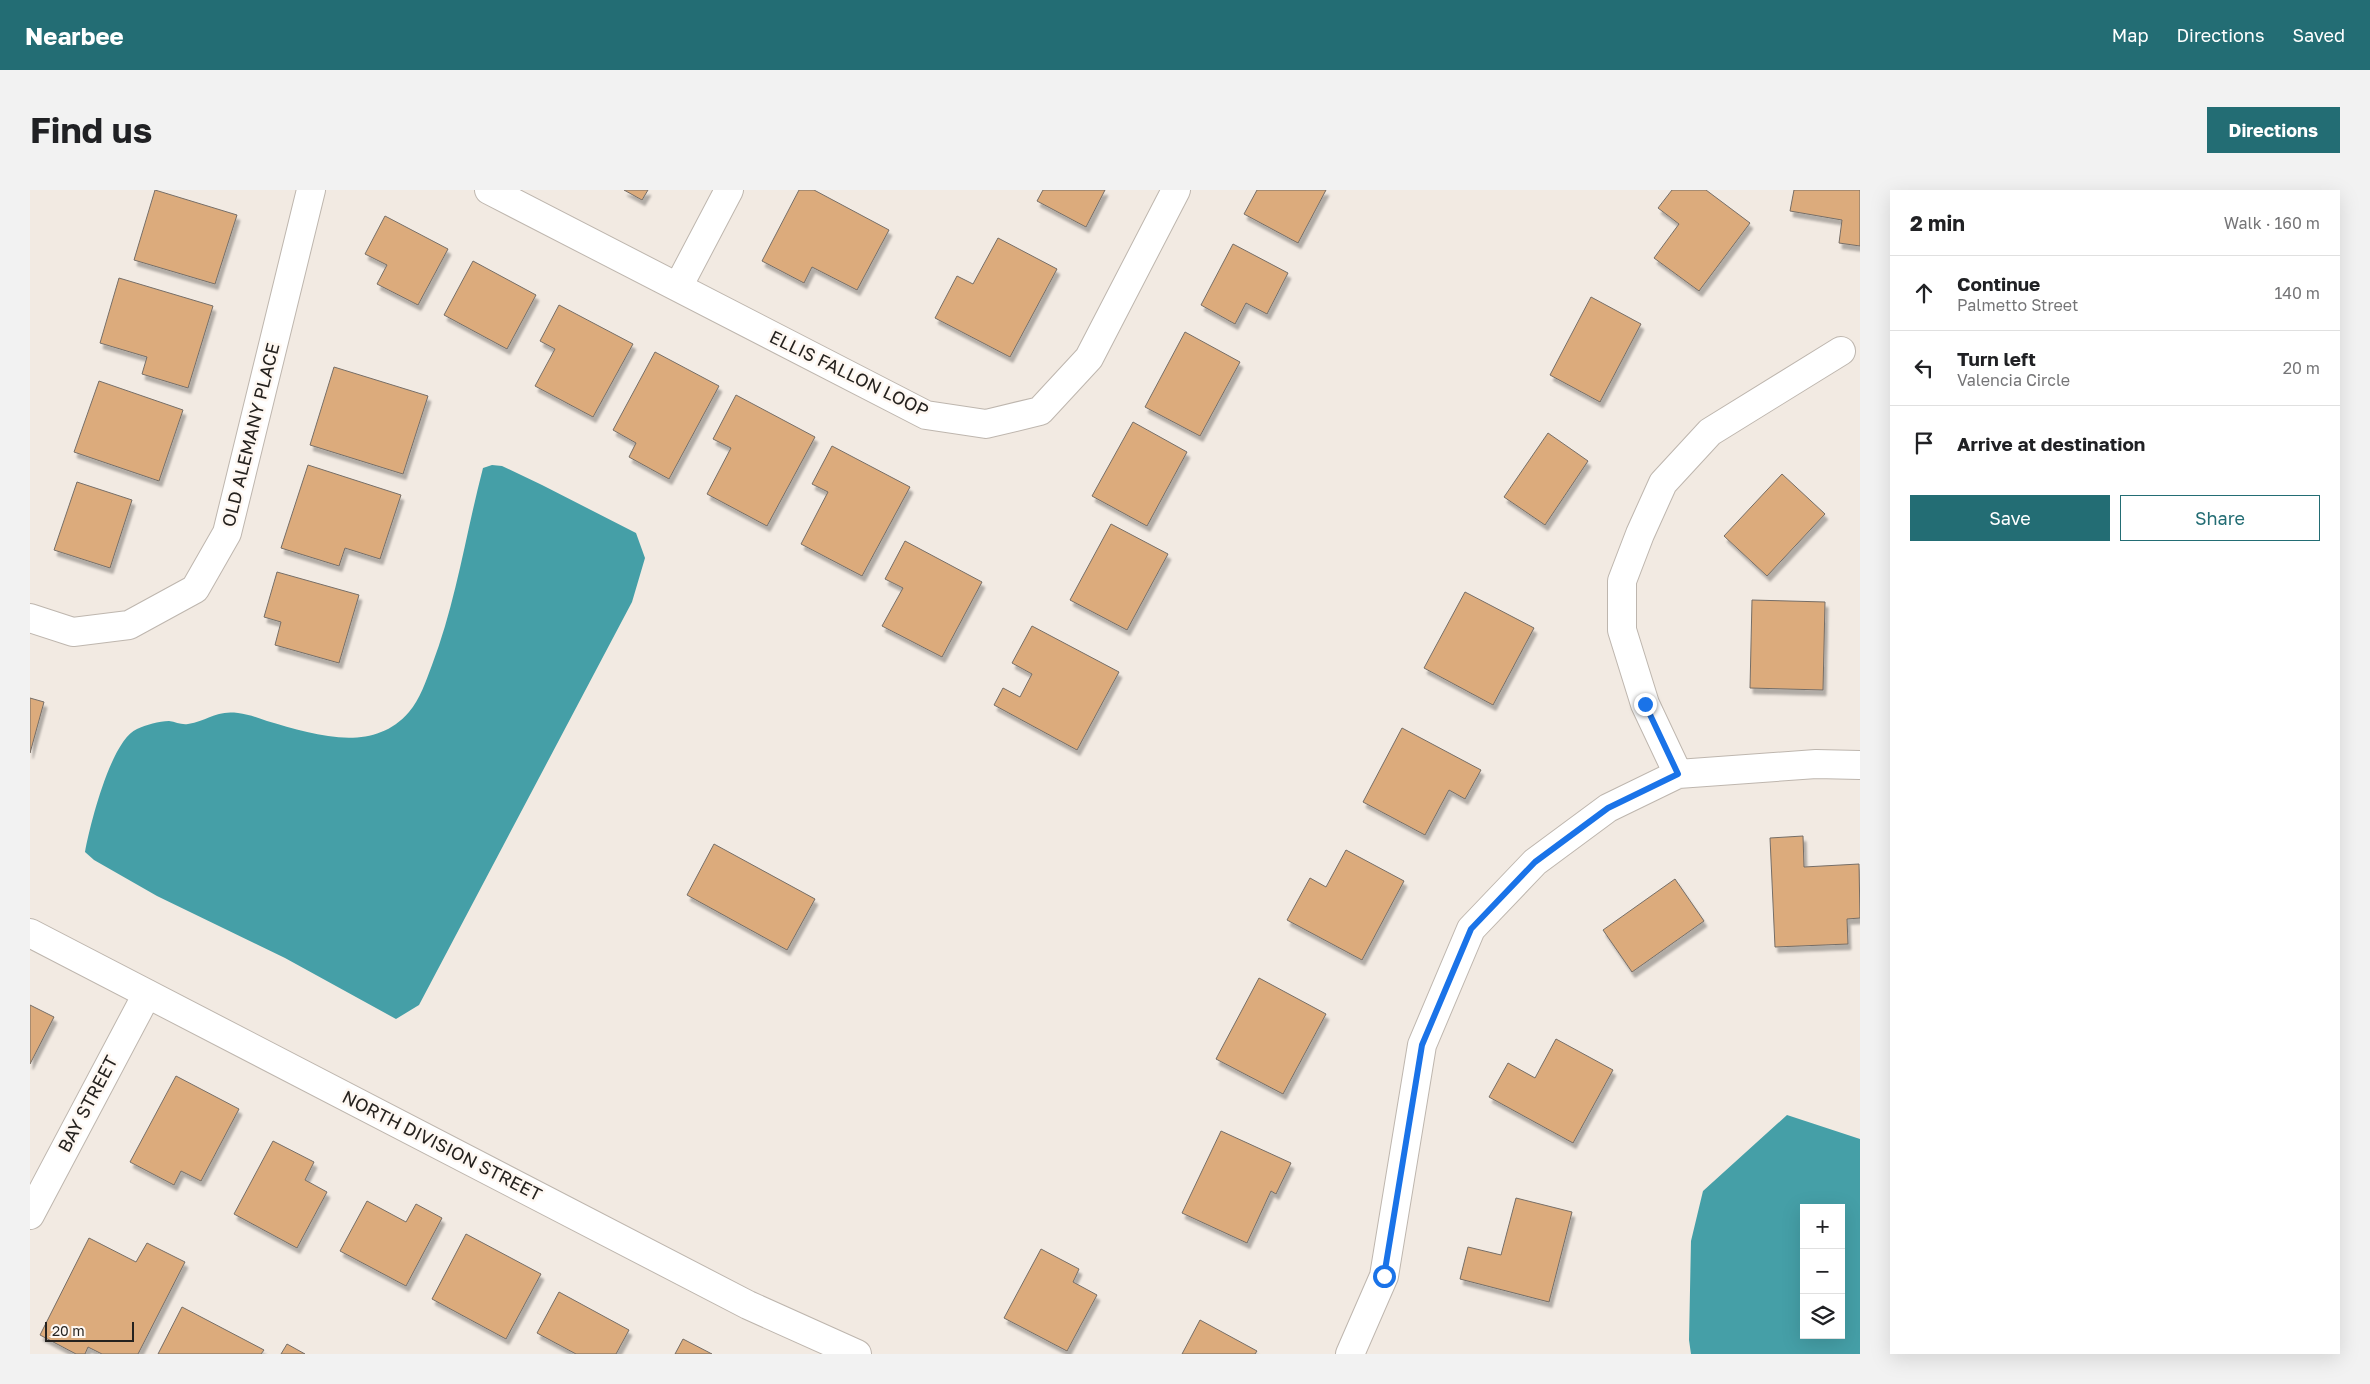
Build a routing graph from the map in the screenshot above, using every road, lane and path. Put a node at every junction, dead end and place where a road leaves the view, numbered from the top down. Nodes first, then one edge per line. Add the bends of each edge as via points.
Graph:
1 (311, 190) edge
2 (489, 190) edge
3 (729, 190) edge
4 (1176, 190) edge
5 (678, 287) junction
6 (1841, 350) dead end
7 (30, 618) edge
8 (1860, 765) edge
9 (1678, 774) junction
10 (30, 933) edge
11 (147, 994) junction
12 (30, 1215) edge
13 (857, 1354) edge
14 (1350, 1354) edge

1 - 7 street, OLD ALEMANY PLACE via 227,533 195,589 129,625 73,632
2 - 5 street, ELLIS FALLON LOOP
3 - 5 street
4 - 5 street, ELLIS FALLON LOOP via 1090,358 1040,410 986,424 926,415
6 - 9 street via 1710,432 1663,483 1640,534 1622,582 1622,630 1645,704
8 - 9 street via 1816,764
9 - 14 street via 1608,808 1535,862 1471,929 1422,1045 1384,1276
10 - 11 street, NORTH DIVISION STREET
11 - 12 street, BAY STREET
11 - 13 street, NORTH DIVISION STREET via 739,1300

